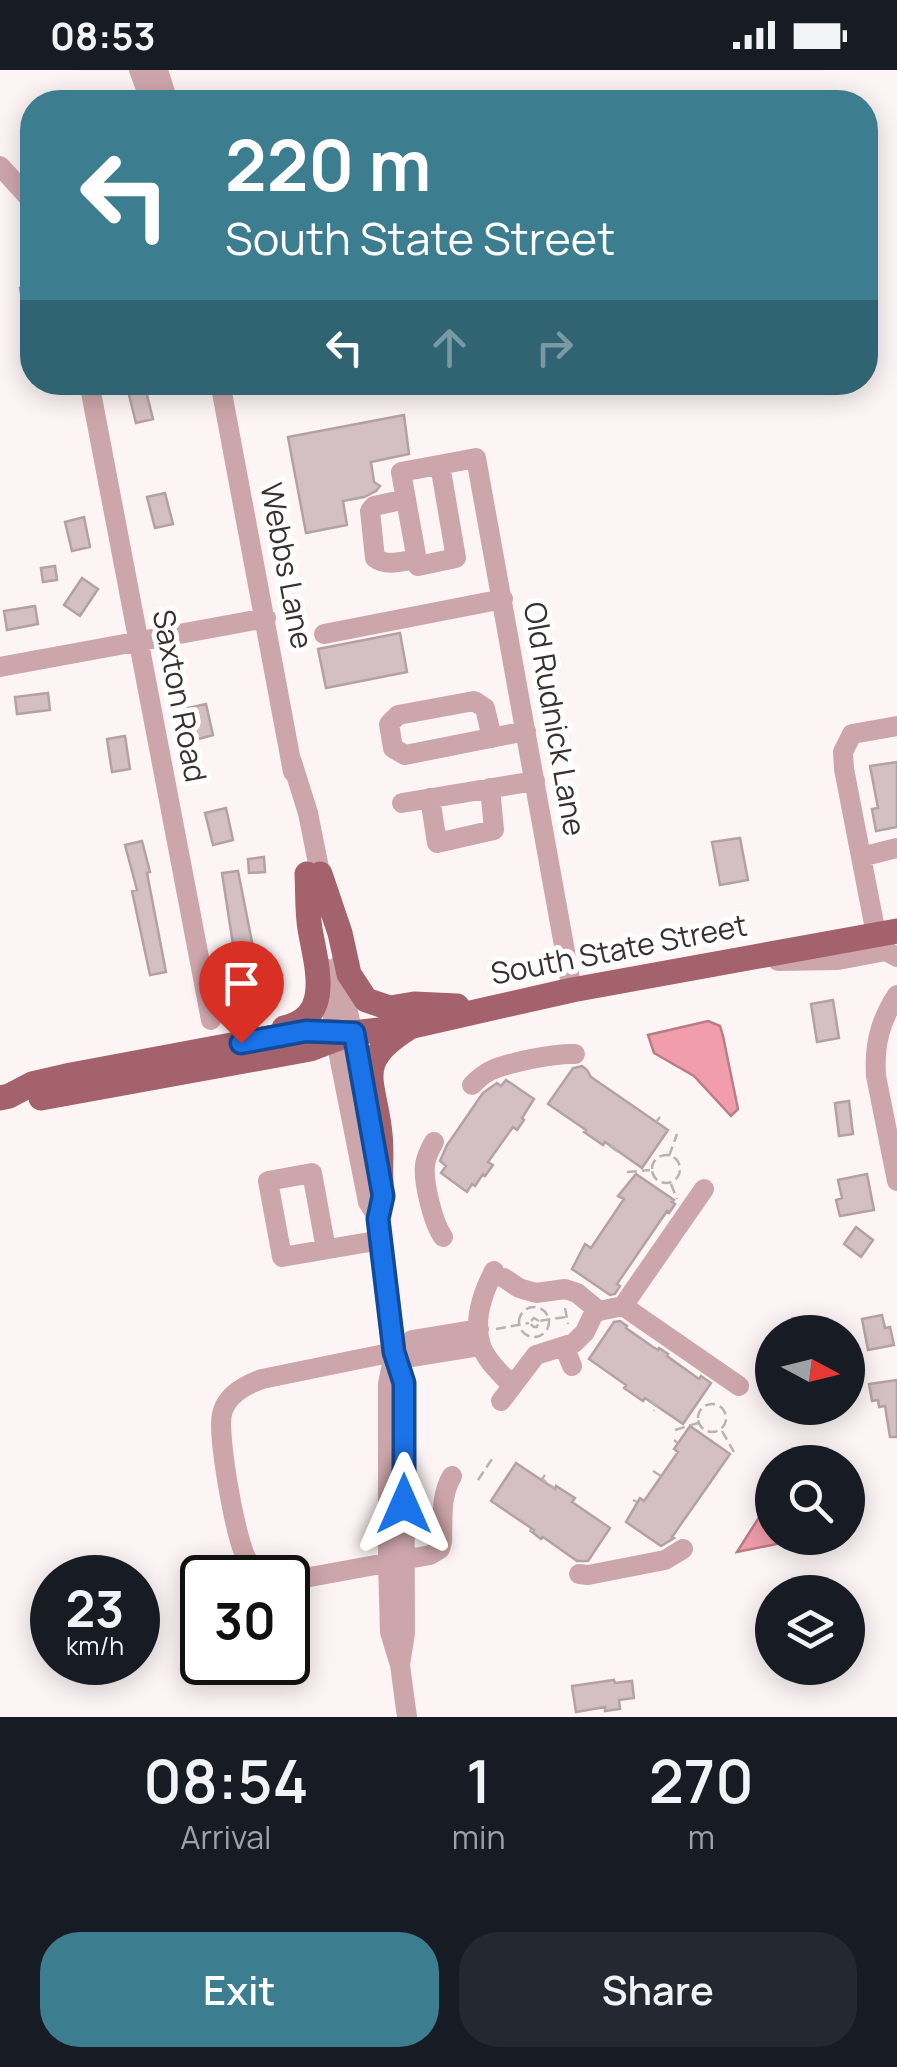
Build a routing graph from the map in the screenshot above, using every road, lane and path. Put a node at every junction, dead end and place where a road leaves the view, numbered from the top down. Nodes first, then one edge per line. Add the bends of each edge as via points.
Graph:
1 (0, 166) edge
2 (20, 188) edge
3 (90, 395) edge
4 (223, 395) edge
5 (440, 465) junction
6 (406, 500) junction
7 (417, 559) junction
8 (502, 599) junction
9 (266, 618) junction
10 (324, 634) dead end
11 (138, 642) junction
12 (0, 668) edge
13 (897, 726) edge
14 (526, 731) junction
15 (492, 738) junction
16 (534, 781) junction
17 (490, 788) junction
18 (430, 798) junction
19 (402, 803) dead end
20 (897, 848) edge
21 (861, 856) junction
22 (313, 874) junction
23 (887, 932) edge
24 (897, 956) edge
25 (731, 961) junction
26 (572, 990) junction
27 (897, 995) edge
28 (492, 1008) junction
29 (211, 1020) dead end
30 (412, 1026) junction
31 (342, 1035) junction
32 (576, 1054) dead end
33 (143, 1062) junction
34 (472, 1085) dead end
35 (4, 1097) edge
36 (677, 1134) dead end
37 (434, 1142) dead end
38 (610, 1146) dead end
39 (614, 1156) dead end
40 (669, 1156) junction
41 (688, 1167) dead end
42 (680, 1168) junction
43 (652, 1170) junction
44 (627, 1172) dead end
45 (897, 1181) edge
46 (380, 1182) junction
47 (670, 1182) junction
48 (704, 1188) dead end
49 (680, 1202) dead end
50 (380, 1229) junction
51 (444, 1237) dead end
52 (326, 1249) dead end
53 (558, 1268) dead end
54 (560, 1289) junction
55 (623, 1306) junction
56 (599, 1311) junction
57 (566, 1316) junction
58 (549, 1320) junction
59 (519, 1326) junction
60 (484, 1333) junction
61 (569, 1344) junction
62 (394, 1352) junction
63 (572, 1366) dead end
64 (740, 1386) dead end
65 (712, 1393) dead end
66 (650, 1401) dead end
67 (711, 1404) junction
68 (654, 1411) dead end
69 (734, 1412) dead end
70 (726, 1414) junction
71 (699, 1423) junction
72 (675, 1430) dead end
73 (721, 1430) junction
74 (734, 1452) dead end
75 (494, 1456) dead end
76 (652, 1470) dead end
77 (545, 1475) dead end
78 (452, 1476) dead end
79 (661, 1476) dead end
80 (478, 1480) dead end
81 (555, 1489) dead end
82 (684, 1549) dead end
83 (245, 1555) edge
84 (396, 1562) junction
85 (579, 1574) dead end
86 (310, 1576) edge
87 (407, 1717) edge

1 - 2 street
3 - 11 street, Saxton Road
4 - 9 street, Webbs Lane
5 - 6 street via 400,472
5 - 7 street via 456,558 418,566
5 - 8 street, Old Rudnick Lane via 476,458
6 - 7 street
6 - 7 street via 370,511 375,558 388,564
8 - 10 street
8 - 14 street, Old Rudnick Lane
9 - 11 street
9 - 22 street, Webbs Lane
11 - 12 street
11 - 29 street, Saxton Road
13 - 21 street via 852,734 843,752
14 - 15 street
14 - 16 street, Old Rudnick Lane
15 - 15 street via 405,755 394,748 389,724 398,714 474,701 485,708
16 - 17 street
16 - 26 street, Old Rudnick Lane
17 - 18 street
17 - 18 street via 494,830 437,843
18 - 19 street
20 - 21 street
21 - 23 street
22 - 28 main road via 340,933 349,974 366,1000 390,1008
22 - 31 street, Webbs Lane
22 - 33 main road via 310,925 318,984 312,1012 295,1026
23 - 25 main road, South State Street
24 - 25 street via 886,951 838,960
25 - 26 main road, South State Street
26 - 28 main road, South State Street
27 - 45 street via 881,1025 875,1060
28 - 30 main road, South State Street
30 - 31 main road, South State Street
30 - 46 main road via 382,1048 370,1076
31 - 33 main road, South State Street via 306,1031
31 - 35 main road, South State Street via 310,1049 38,1099
31 - 46 street
31 - 50 street via 368,1202
32 - 34 street via 492,1070
33 - 35 main road, South State Street via 32,1084
36 - 40 path
37 - 51 street via 426,1179
38 - 39 path via 618,1151
40 - 42 path
40 - 43 path via 656,1159
41 - 42 path
42 - 47 path
43 - 44 path
43 - 47 path via 660,1182
46 - 50 street
47 - 49 path
48 - 55 street
50 - 52 street
50 - 62 street
53 - 54 street
54 - 56 street
54 - 57 path
54 - 60 street via 536,1293 499,1275 482,1294
55 - 56 street
55 - 64 street
56 - 61 street
57 - 58 path
57 - 61 path
58 - 59 path
58 - 59 path via 537,1338
58 - 59 path via 530,1307
59 - 60 path
60 - 61 street via 507,1394 536,1355
60 - 62 street via 413,1357
61 - 63 street
62 - 83 street via 262,1379 232,1396 222,1411 221,1435
62 - 84 street via 388,1384
65 - 67 path
66 - 68 path via 658,1406
67 - 70 path
67 - 71 path via 700,1411
69 - 70 path
70 - 73 path
71 - 72 path
71 - 73 path via 706,1431
73 - 74 path
75 - 80 path
76 - 79 path
77 - 81 path
78 - 84 street via 440,1549
82 - 85 street via 665,1560
84 - 86 street
84 - 87 street via 390,1632

